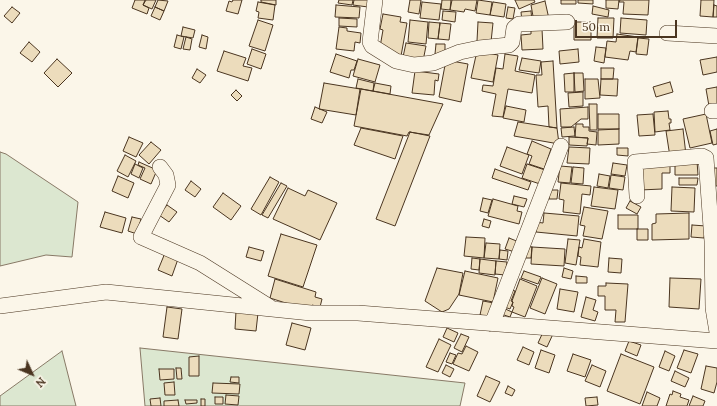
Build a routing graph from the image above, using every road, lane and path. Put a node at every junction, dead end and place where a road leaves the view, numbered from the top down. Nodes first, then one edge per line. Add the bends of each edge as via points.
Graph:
1 (375, 0) edge
2 (567, 22) dead end
3 (667, 33) dead end
4 (717, 36) edge
5 (561, 146) dead end
6 (160, 167) dead end
7 (637, 196) dead end
8 (0, 306) edge
9 (273, 308) junction
10 (492, 324) junction
11 (717, 332) edge
12 (717, 341) edge

1 - 2 street via 370,42 372,46 396,61 410,65 433,63 460,52 479,48 510,45 514,28 519,24
3 - 4 street
5 - 10 street
6 - 9 street via 166,175 168,185 141,237 200,262
7 - 11 street via 635,162 702,156 706,158 712,242 713,308
8 - 9 street via 106,292
9 - 10 street
10 - 12 street

